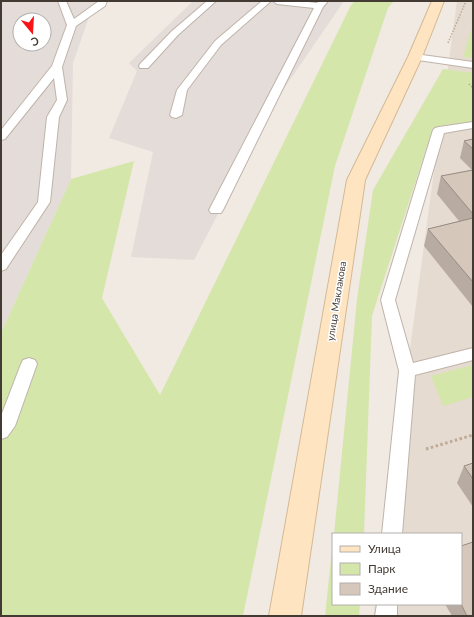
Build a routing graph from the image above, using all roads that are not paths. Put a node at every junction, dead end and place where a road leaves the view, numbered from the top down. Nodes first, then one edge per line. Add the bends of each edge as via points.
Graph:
1 (62, 1) edge
2 (103, 1) edge
3 (212, 1) edge
4 (267, 1) edge
5 (277, 1) edge
6 (438, 1) edge
7 (322, 4) edge
8 (72, 25) junction
9 (415, 57) junction
10 (473, 65) edge
11 (144, 66) dead end
12 (56, 67) junction
13 (176, 115) dead end
14 (473, 125) edge
15 (1, 137) edge
16 (216, 210) dead end
17 (1, 266) edge
18 (473, 354) edge
19 (29, 364) dead end
20 (407, 371) junction
21 (1, 432) edge
22 (392, 533) edge
23 (387, 605) edge
24 (285, 616) edge
25 (386, 616) edge

1 - 8 lane
2 - 8 lane
3 - 11 lane via 175,33
4 - 13 lane via 218,43 182,90
5 - 7 lane
6 - 9 street, улица Маклакова
7 - 16 lane
8 - 12 lane
9 - 10 lane
9 - 24 street, улица Маклакова via 356,180
12 - 15 lane
12 - 17 lane via 62,100 53,117 44,202
14 - 20 lane via 439,130 388,300
18 - 20 lane
19 - 21 lane via 6,426
20 - 22 lane
23 - 25 lane

